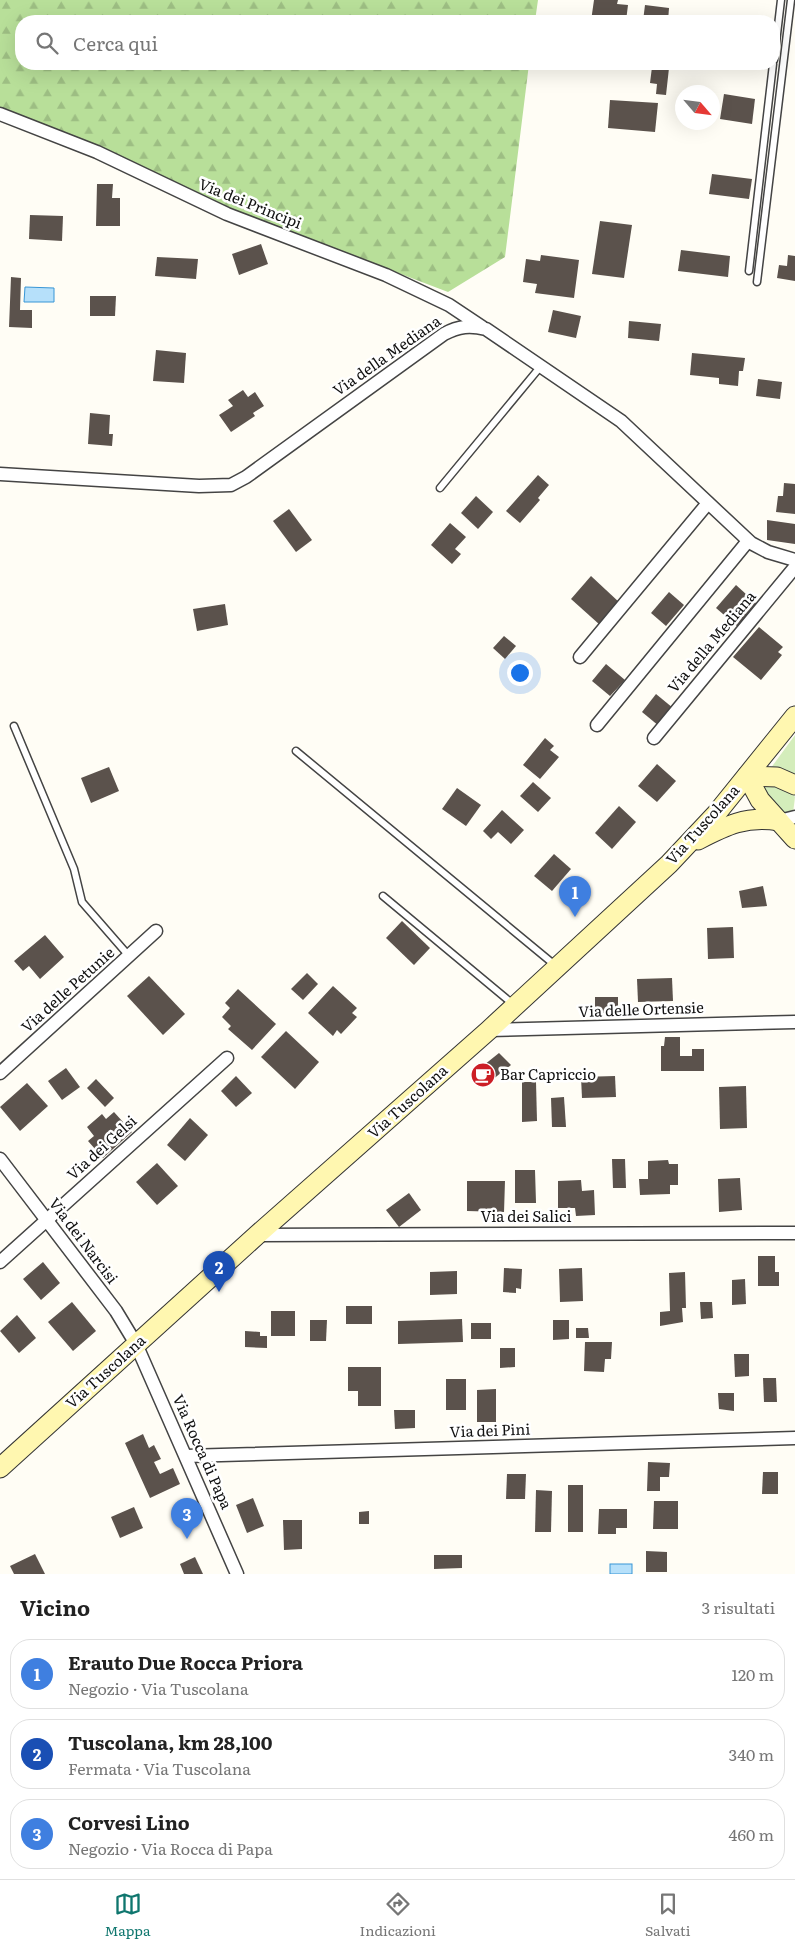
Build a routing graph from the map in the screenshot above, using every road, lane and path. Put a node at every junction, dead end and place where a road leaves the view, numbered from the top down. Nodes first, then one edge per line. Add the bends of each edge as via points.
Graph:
1 (781, 0) edge
2 (791, 0) edge
3 (779, 15) edge
4 (772, 70) edge
5 (0, 114) edge
6 (749, 271) dead end
7 (757, 282) dead end
8 (486, 329) junction
9 (542, 366) junction
10 (0, 474) edge
11 (440, 488) dead end
12 (708, 503) junction
13 (748, 541) junction
14 (795, 560) edge
15 (795, 567) edge
16 (580, 657) dead end
17 (795, 716) edge
18 (597, 725) dead end
19 (14, 726) dead end
20 (654, 738) dead end
21 (296, 751) dead end
22 (747, 776) junction
23 (795, 785) edge
24 (787, 819) edge
25 (795, 839) edge
26 (686, 846) junction
27 (383, 896) dead end
28 (156, 931) dead end
29 (129, 957) junction
30 (557, 967) junction
31 (515, 1006) junction
32 (795, 1022) edge
33 (489, 1030) junction
34 (227, 1058) dead end
35 (0, 1072) edge
36 (0, 1159) edge
37 (47, 1219) junction
38 (795, 1233) edge
39 (257, 1235) junction
40 (0, 1262) edge
41 (136, 1344) junction
42 (795, 1438) edge
43 (186, 1456) junction
44 (0, 1468) edge
45 (236, 1574) edge

1 - 3 lane
2 - 7 lane
4 - 6 lane
5 - 8 street, Via dei Principi via 97,152 218,211 386,275 449,305
8 - 9 street, Via della Mediana
8 - 10 street, Via della Mediana via 464,326 444,334 231,485
9 - 11 lane
9 - 12 street, Via della Mediana via 621,422
12 - 13 street, Via della Mediana
12 - 16 street
13 - 14 street, Via della Mediana via 763,550
13 - 18 street
15 - 20 street, Via della Mediana
17 - 22 main road, Via Tuscolana
19 - 29 lane via 74,869 82,902
21 - 30 lane
22 - 23 main road via 777,777
22 - 24 main road via 760,800
22 - 26 main road, Via Tuscolana
24 - 25 main road
24 - 26 main road via 737,821
26 - 30 main road, Via Tuscolana
27 - 31 lane
28 - 29 street, Via delle Petunie
29 - 35 street, Via delle Petunie
30 - 31 main road, Via Tuscolana
31 - 33 main road, Via Tuscolana
32 - 33 street, Via delle Ortensie
33 - 39 main road, Via Tuscolana
34 - 37 street, Via dei Gelsi
36 - 37 street, Via dei Narcisi
37 - 40 street, Via dei Gelsi
37 - 41 street, Via dei Narcisi via 116,1311
38 - 39 street, Via dei Salici
39 - 41 main road, Via Tuscolana
41 - 43 street, Via Rocca di Papa
41 - 44 main road, Via Tuscolana
42 - 43 street, Via dei Pini
43 - 45 street, Via Rocca di Papa

